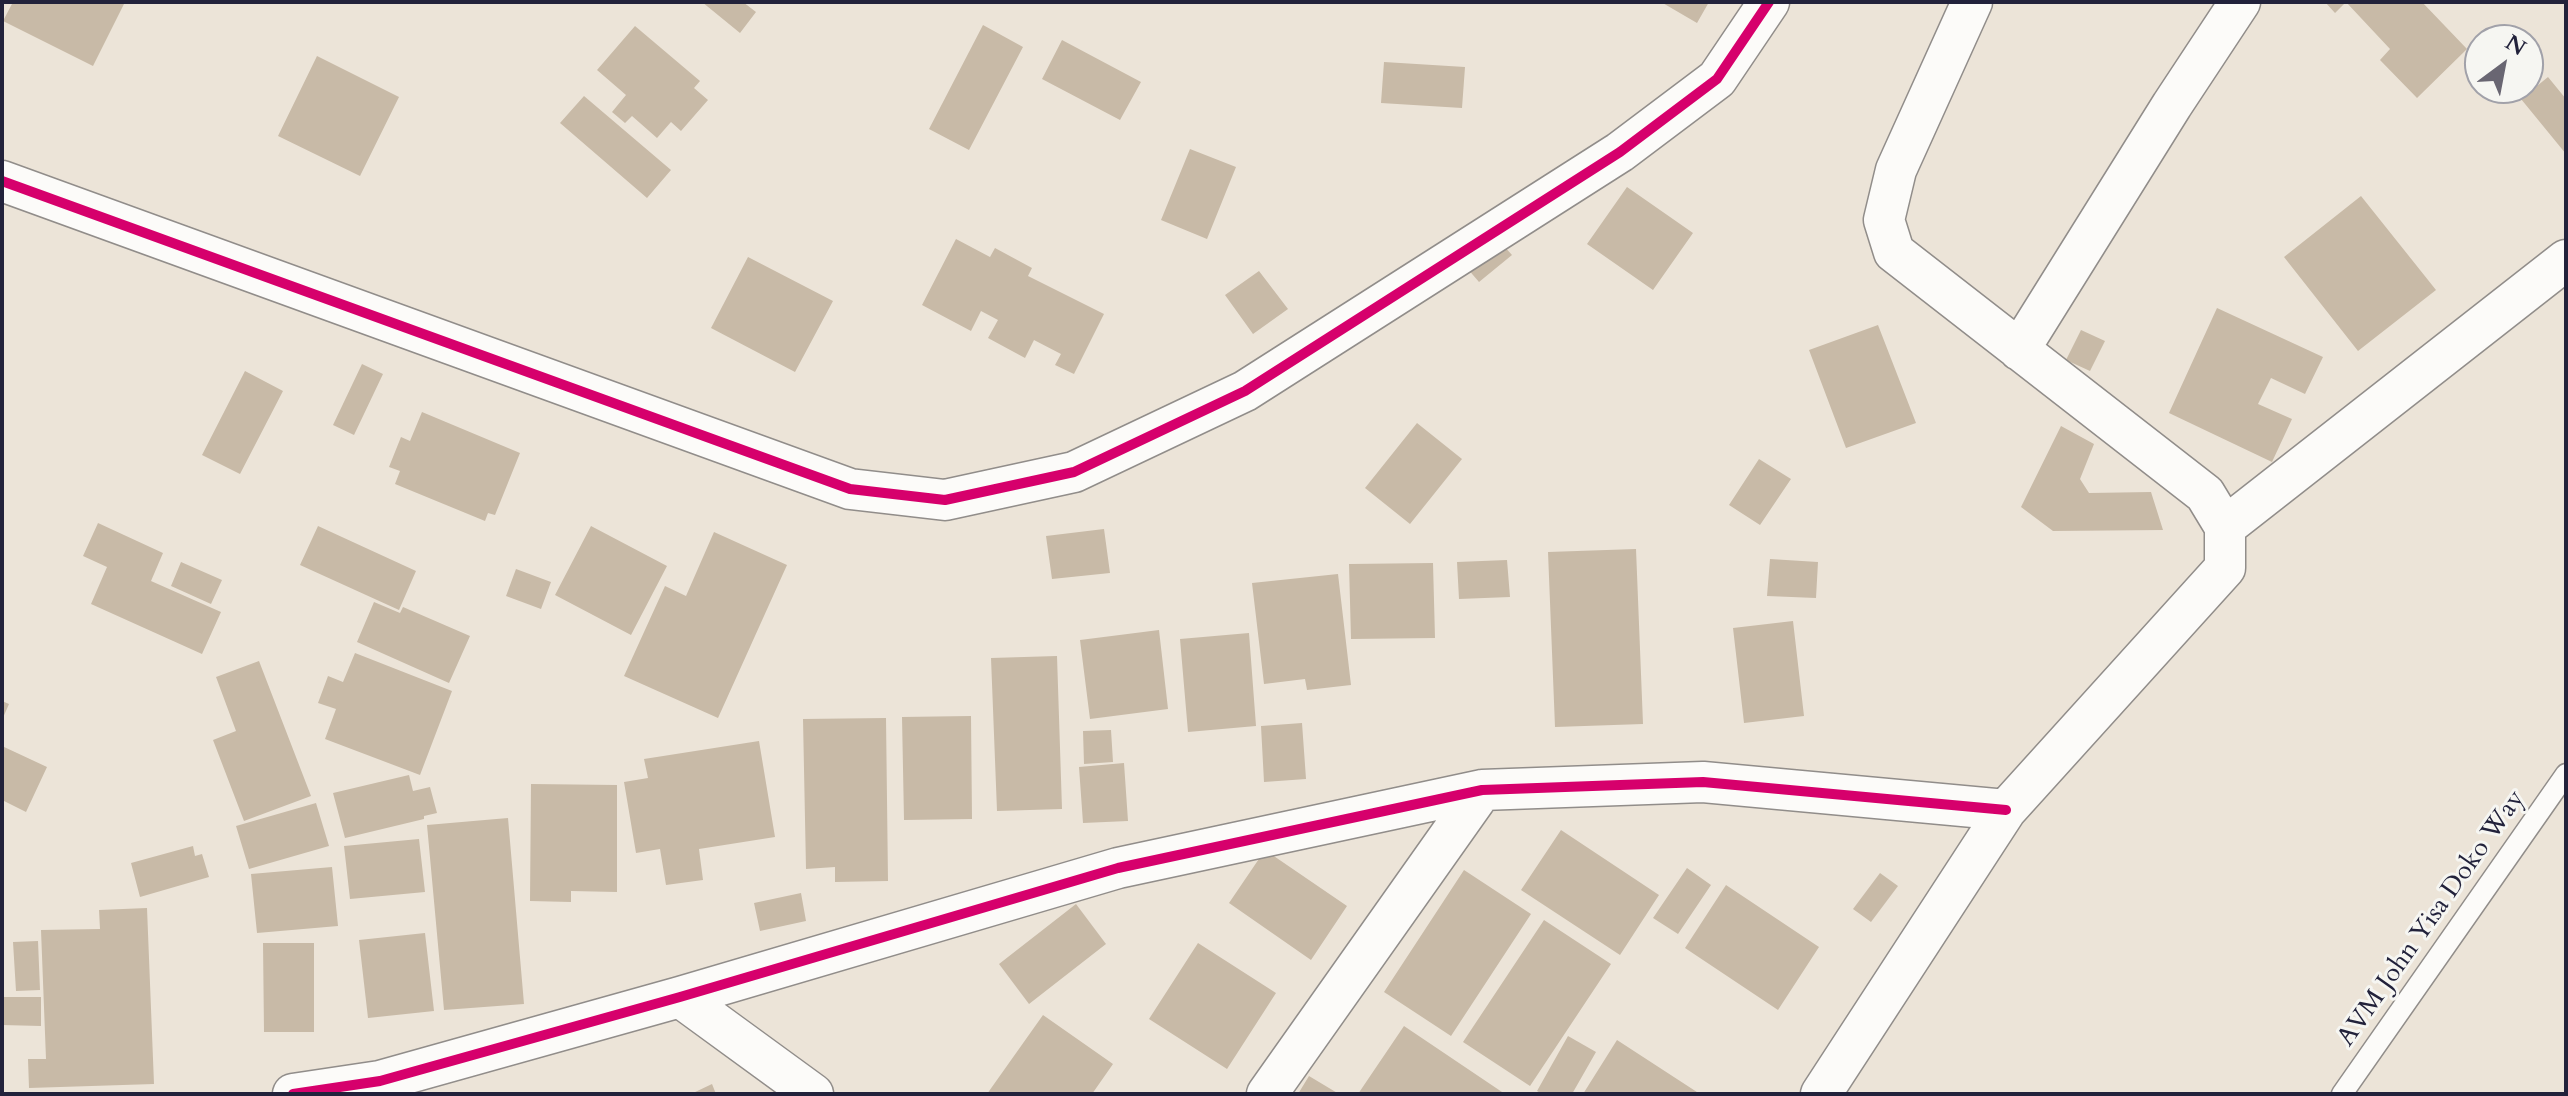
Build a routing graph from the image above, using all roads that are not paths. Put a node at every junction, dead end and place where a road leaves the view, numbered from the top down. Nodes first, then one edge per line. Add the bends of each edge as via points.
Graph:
1 (1769, 2) edge
2 (1972, 2) edge
3 (2240, 2) edge
4 (2, 181) edge
5 (2566, 260) edge
6 (2019, 350) junction
7 (2225, 527) junction
8 (2566, 774) edge
9 (1482, 790) junction
10 (2006, 810) junction
11 (680, 997) junction
12 (382, 1087) edge
13 (293, 1094) edge
14 (813, 1094) edge
15 (1267, 1094) edge
16 (1821, 1094) edge
17 (2342, 1094) edge

1 - 4 street via 1717,79 1620,152 1245,391 1074,472 945,500 850,489
2 - 6 street via 1896,170 1884,220 1894,252
3 - 6 street
5 - 7 street
6 - 7 street via 2205,494
7 - 10 street via 2225,568
8 - 17 lane, AVM John Yisa Doko Way
9 - 10 street via 1703,782
9 - 11 street via 1118,868
9 - 15 street
10 - 16 street
11 - 12 street
11 - 14 street
12 - 13 street

